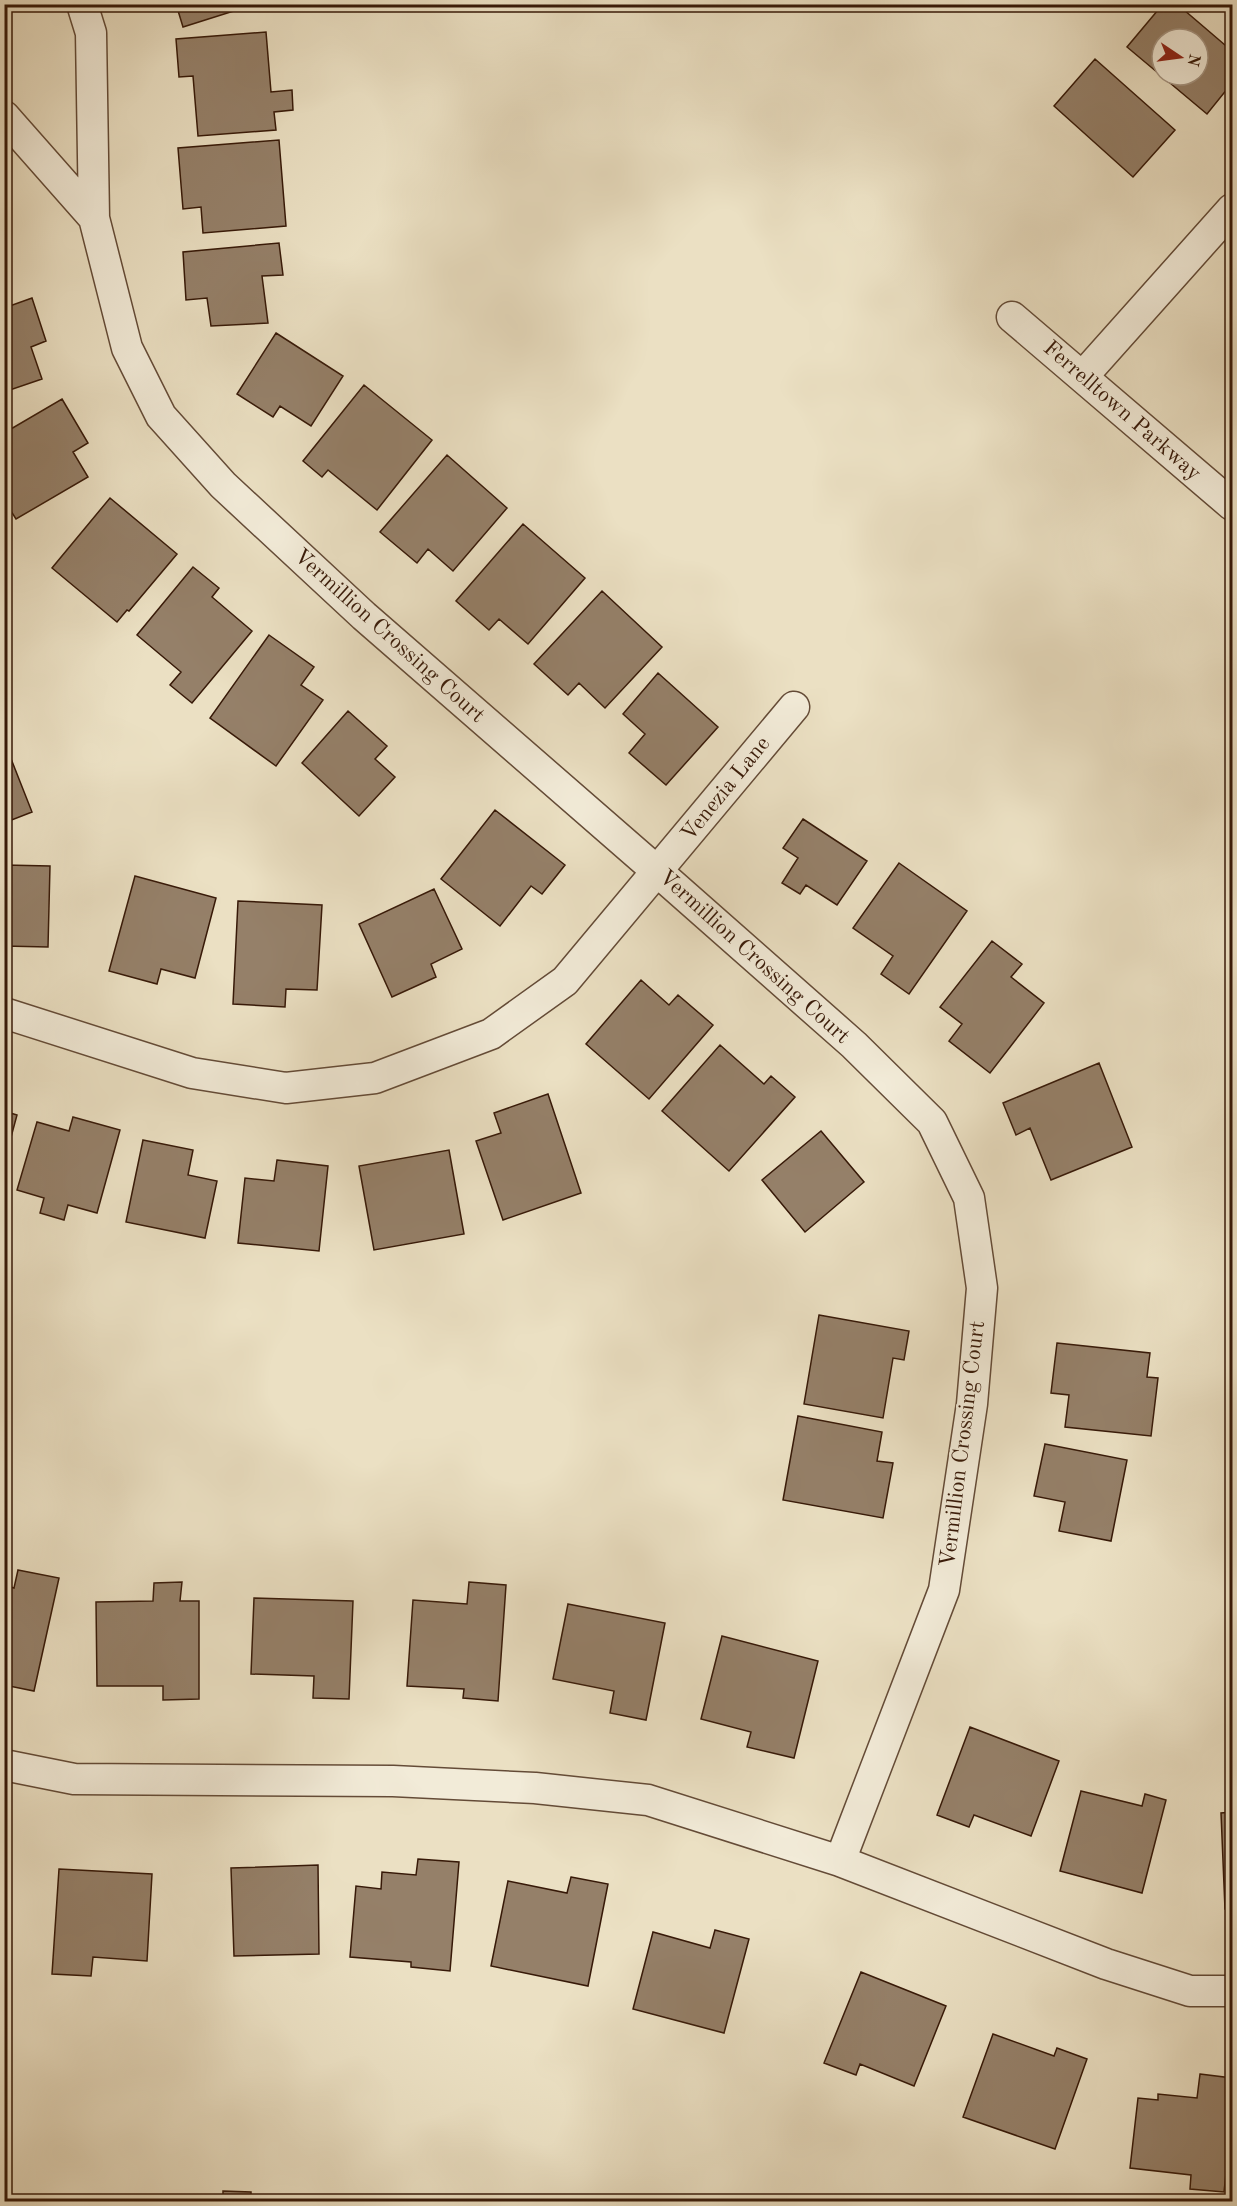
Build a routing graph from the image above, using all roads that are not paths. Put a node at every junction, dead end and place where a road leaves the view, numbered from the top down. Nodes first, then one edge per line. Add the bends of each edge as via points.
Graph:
1 (82, 4) edge
2 (4, 116) edge
3 (1233, 209) edge
4 (94, 218) junction
5 (1012, 317) dead end
6 (1083, 376) junction
7 (1233, 505) edge
8 (794, 706) dead end
9 (658, 872) junction
10 (4, 1013) edge
11 (4, 1765) edge
12 (840, 1861) junction
13 (1233, 1991) edge

1 - 4 street, Vermillion Crossing Court via 91,33
2 - 4 street, Vermillion Crossing Court
3 - 6 street
4 - 9 street, Vermillion Crossing Court via 127,348 161,416 223,485 364,616
5 - 6 street, Ferrelltown Parkway
6 - 7 street, Ferrelltown Parkway
8 - 9 street, Venezia Lane
9 - 10 street, Venezia Lane via 565,981 491,1034 375,1078 286,1088 192,1073
9 - 12 street, Vermillion Crossing Court via 854,1045 932,1122 969,1198 981,1288 972,1404 944,1590
11 - 12 street via 74,1779 393,1781 535,1788 648,1800
12 - 13 street via 1106,1964 1190,1991

